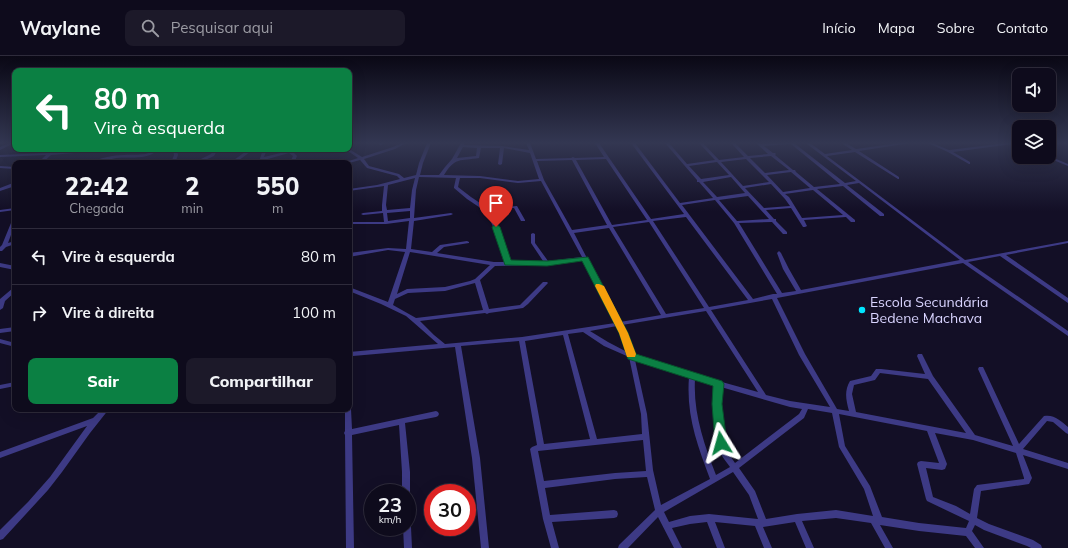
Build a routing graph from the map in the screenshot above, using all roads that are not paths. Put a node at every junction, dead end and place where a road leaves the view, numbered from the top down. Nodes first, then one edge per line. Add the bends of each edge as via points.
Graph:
1 (367, 166) edge
2 (420, 166) edge
3 (448, 166) edge
4 (536, 166) edge
5 (577, 166) edge
6 (613, 166) edge
7 (651, 166) edge
8 (687, 166) edge
9 (723, 166) edge
10 (756, 166) edge
11 (788, 166) edge
12 (820, 166) edge
13 (839, 166) edge
14 (880, 166) edge
15 (0, 167) edge
16 (12, 168) edge
17 (794, 171) junction
18 (764, 174) junction
19 (418, 176) junction
20 (441, 176) junction
21 (458, 176) junction
22 (732, 176) junction
23 (898, 178) dead end
24 (403, 179) junction
25 (542, 180) junction
26 (699, 181) junction
27 (772, 182) junction
28 (860, 182) junction
29 (386, 184) junction
30 (842, 184) junction
31 (12, 185) edge
32 (743, 187) junction
33 (812, 188) junction
34 (0, 190) edge
35 (352, 190) edge
36 (782, 193) junction
37 (749, 194) junction
38 (717, 200) junction
39 (680, 204) junction
40 (792, 206) junction
41 (12, 209) edge
42 (413, 209) junction
43 (764, 209) junction
44 (0, 210) edge
45 (485, 210) junction
46 (385, 213) junction
47 (363, 214) dead end
48 (451, 214) dead end
49 (688, 215) junction
50 (882, 215) dead end
51 (846, 216) junction
52 (412, 218) junction
53 (801, 219) junction
54 (523, 220) dead end
55 (774, 220) junction
56 (650, 221) junction
57 (853, 221) dead end
58 (736, 222) junction
59 (352, 223) edge
60 (386, 223) junction
61 (12, 226) edge
62 (805, 226) dead end
63 (611, 227) junction
64 (571, 232) junction
65 (786, 233) dead end
66 (533, 234) dead end
67 (7, 239) junction
68 (0, 240) edge
69 (467, 242) dead end
70 (12, 243) edge
71 (1067, 244) edge
72 (2, 248) edge
73 (408, 250) junction
74 (779, 253) dead end
75 (433, 254) junction
76 (756, 254) junction
77 (762, 254) dead end
78 (352, 255) edge
79 (1002, 255) junction
80 (585, 258) junction
81 (965, 262) junction
82 (508, 263) junction
83 (547, 263) junction
84 (494, 264) junction
85 (0, 265) edge
86 (12, 266) edge
87 (477, 280) junction
88 (545, 283) dead end
89 (352, 291) edge
90 (799, 291) junction
91 (12, 292) edge
92 (777, 295) junction
93 (393, 298) junction
94 (751, 300) junction
95 (1068, 301) edge
96 (390, 306) junction
97 (0, 308) edge
98 (707, 309) junction
99 (487, 312) junction
100 (664, 316) junction
101 (414, 320) junction
102 (619, 324) junction
103 (12, 329) edge
104 (584, 330) junction
105 (0, 331) edge
106 (565, 333) junction
107 (1068, 334) edge
108 (522, 338) junction
109 (0, 341) edge
110 (12, 344) edge
111 (458, 344) junction
112 (443, 345) junction
113 (352, 354) edge
114 (632, 356) junction
115 (920, 356) dead end
116 (981, 368) dead end
117 (692, 376) junction
118 (930, 377) junction
119 (718, 384) junction
120 (12, 385) edge
121 (0, 387) edge
122 (764, 397) junction
123 (806, 407) junction
124 (835, 411) junction
125 (103, 412) edge
126 (348, 412) edge
127 (436, 414) dead end
128 (854, 414) junction
129 (94, 421) junction
130 (402, 422) junction
131 (930, 429) junction
132 (1068, 431) edge
133 (347, 433) junction
134 (646, 437) junction
135 (973, 437) junction
136 (594, 442) junction
137 (541, 447) junction
138 (1018, 450) junction
139 (1, 455) edge
140 (1068, 466) edge
141 (734, 468) junction
142 (650, 474) junction
143 (714, 480) junction
144 (406, 484) edge
145 (540, 485) junction
146 (659, 511) junction
147 (614, 514) dead end
148 (709, 518) junction
149 (797, 518) junction
150 (547, 519) junction
151 (973, 520) junction
152 (876, 521) junction
153 (760, 523) junction
154 (667, 526) junction
155 (968, 532) junction
156 (0, 536) edge
157 (407, 536) edge
158 (350, 548) edge
159 (408, 548) edge
160 (485, 548) edge
161 (555, 548) edge
162 (622, 548) edge
163 (678, 548) edge
164 (721, 548) edge
165 (768, 548) edge
166 (810, 548) edge
167 (889, 548) edge
168 (980, 548) edge
169 (1038, 548) edge

1 - 24 street via 398,174
2 - 19 street
3 - 20 street
4 - 25 street
5 - 63 street
6 - 56 street
7 - 39 street
8 - 26 street
9 - 22 street
10 - 18 street
11 - 17 street
12 - 30 street
13 - 28 street
14 - 23 street
15 - 16 street
17 - 18 street
17 - 33 street
18 - 27 street
19 - 20 street
19 - 24 street
19 - 42 street
20 - 21 street
21 - 25 street via 518,182
21 - 45 street via 456,187
22 - 26 street
22 - 32 street
24 - 29 street
25 - 64 street
26 - 38 street
27 - 32 street
27 - 36 street
28 - 30 street
28 - 81 street
29 - 35 street
29 - 46 street
30 - 33 street
30 - 50 street
31 - 34 street
32 - 37 street
33 - 36 street
33 - 51 street
36 - 40 street
37 - 38 street
37 - 43 street
38 - 39 street
38 - 58 street
39 - 49 street
40 - 43 street
40 - 53 street
41 - 44 street
42 - 46 street
42 - 52 street
43 - 55 street
45 - 54 street via 512,206 517,208
45 - 82 street via 501,239
46 - 47 street
46 - 60 street
48 - 52 street
49 - 56 street
49 - 94 street
51 - 53 street
51 - 57 street
52 - 60 street
52 - 73 street
53 - 62 street
55 - 58 street
55 - 65 street
56 - 63 street
56 - 98 street
58 - 76 street
59 - 60 street
61 - 67 street
63 - 64 street
63 - 100 street
64 - 80 street
66 - 83 street via 534,243
67 - 68 street
67 - 72 street
69 - 75 street via 442,246
70 - 72 street
71 - 79 street
73 - 75 street
73 - 78 street via 388,249
73 - 93 street
74 - 90 street
75 - 84 street
76 - 77 street
76 - 92 street
79 - 81 street
79 - 95 street
80 - 83 street
80 - 102 street
81 - 90 street
81 - 107 street
82 - 83 street
82 - 84 street
84 - 87 street
85 - 86 street
87 - 93 street via 445,289 407,292
87 - 99 street
88 - 99 street via 524,306
89 - 96 street
90 - 92 street
91 - 97 street via 2,300
92 - 94 street
92 - 124 street via 802,355
93 - 96 street
94 - 98 street
96 - 101 street
98 - 100 street
98 - 122 street
99 - 101 street
100 - 102 street
101 - 112 street
102 - 104 street
102 - 114 street
103 - 105 street
104 - 106 street
104 - 114 street
106 - 108 street
106 - 136 street
108 - 111 street
108 - 137 street
109 - 110 street
111 - 112 street
111 - 160 street via 476,458
112 - 113 street
114 - 117 street
114 - 134 street
115 - 118 street
116 - 138 street
117 - 119 street
117 - 143 street via 690,399 694,424
118 - 128 street via 878,371 873,378 852,382 849,395
118 - 135 street
119 - 122 street
119 - 141 street via 717,404 721,443
120 - 121 street
122 - 123 street
123 - 124 street
123 - 141 street via 802,416
124 - 128 street
124 - 152 street via 842,447 867,488
125 - 129 street
126 - 133 street
127 - 130 street
128 - 131 street
129 - 139 street
129 - 156 street via 60,470
130 - 133 street
130 - 144 street
131 - 135 street
131 - 151 street via 943,464 942,467 922,464 929,498
132 - 138 street via 1055,420 1046,418
133 - 158 street
134 - 136 street
134 - 142 street
135 - 138 street
136 - 137 street
137 - 145 street via 534,449
138 - 140 street
138 - 151 street via 1028,481 980,487
141 - 143 street
141 - 153 street via 752,493
142 - 145 street
142 - 146 street
143 - 146 street
145 - 150 street
146 - 154 street
146 - 162 street
147 - 150 street
148 - 153 street
148 - 154 street
148 - 164 street
149 - 152 street via 836,514
149 - 153 street
149 - 166 street
150 - 161 street
151 - 155 street
151 - 169 street
152 - 155 street
152 - 167 street
153 - 165 street
154 - 163 street
155 - 168 street
157 - 159 street

